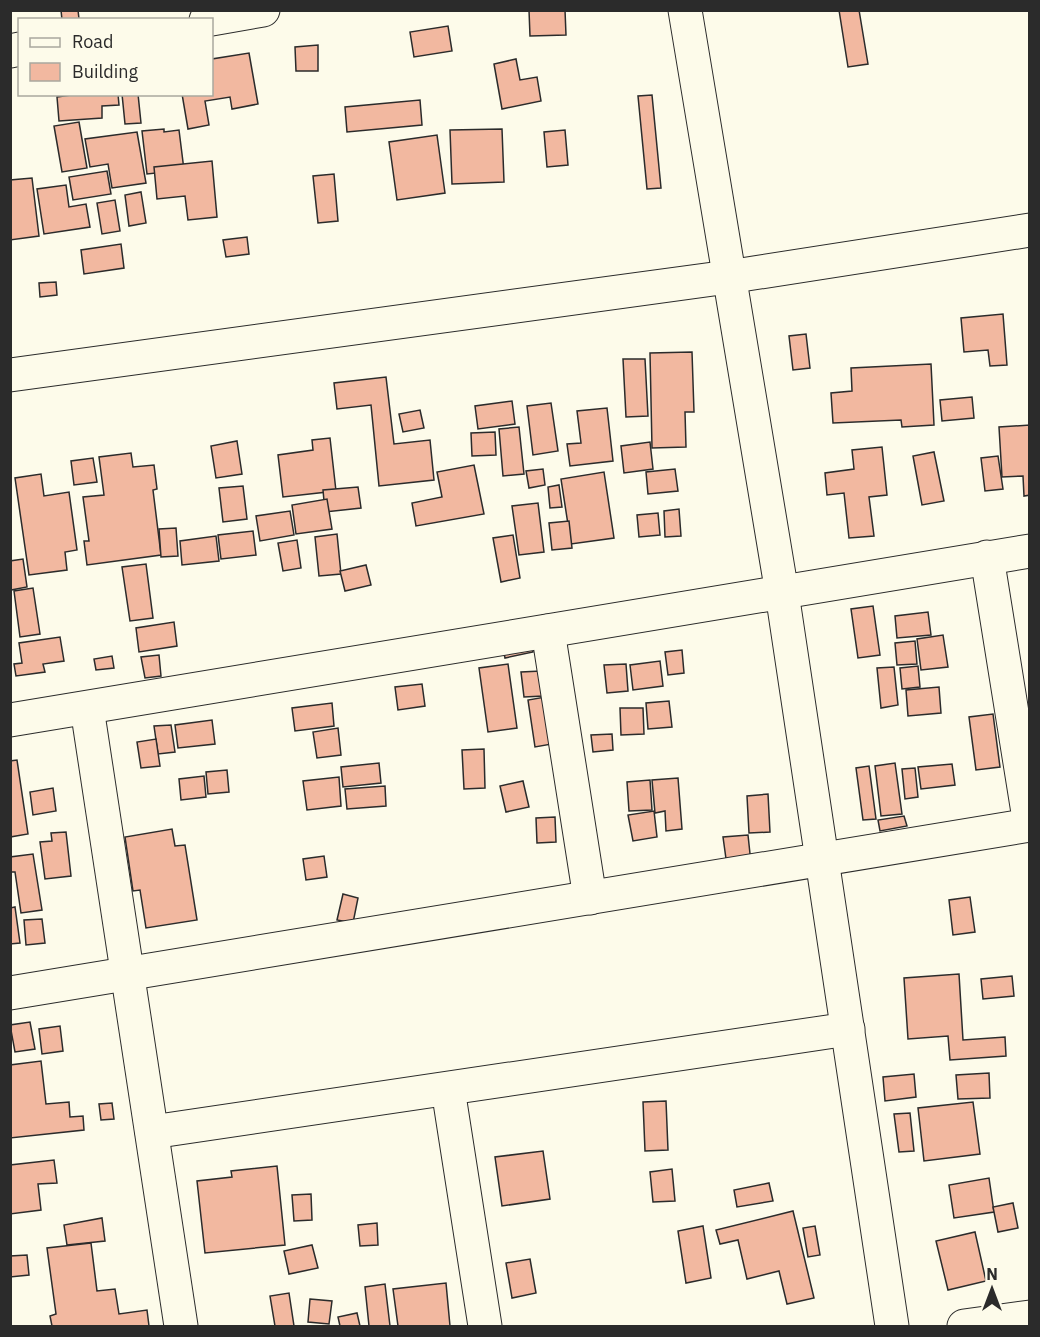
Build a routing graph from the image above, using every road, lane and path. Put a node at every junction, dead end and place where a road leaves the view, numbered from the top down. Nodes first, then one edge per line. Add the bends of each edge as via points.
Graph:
1 (263, 10) edge
2 (685, 10) edge
3 (213, 19) edge
4 (1029, 230) edge
5 (728, 277) junction
6 (10, 375) edge
7 (1029, 551) edge
8 (987, 557) junction
9 (782, 592) junction
10 (548, 631) junction
11 (87, 708) junction
12 (10, 720) edge
13 (1029, 825) edge
14 (823, 860) junction
15 (590, 898) junction
16 (128, 974) junction
17 (10, 993) edge
18 (848, 1029) junction
19 (448, 1089) junction
20 (152, 1132) junction
21 (1029, 1317) edge
22 (181, 1326) edge
23 (485, 1326) edge
24 (892, 1326) edge
25 (964, 1326) edge

1 - 3 street
2 - 5 street
4 - 5 street
5 - 6 street
5 - 9 street
7 - 8 street
8 - 9 street
8 - 13 street
9 - 10 street
9 - 14 street
10 - 11 street
10 - 15 street
11 - 12 street
11 - 16 street
13 - 14 street
14 - 15 street
14 - 18 street
15 - 16 street
16 - 17 street
16 - 20 street
18 - 19 street
18 - 24 street
19 - 20 street
19 - 23 street
20 - 22 street
21 - 25 street

